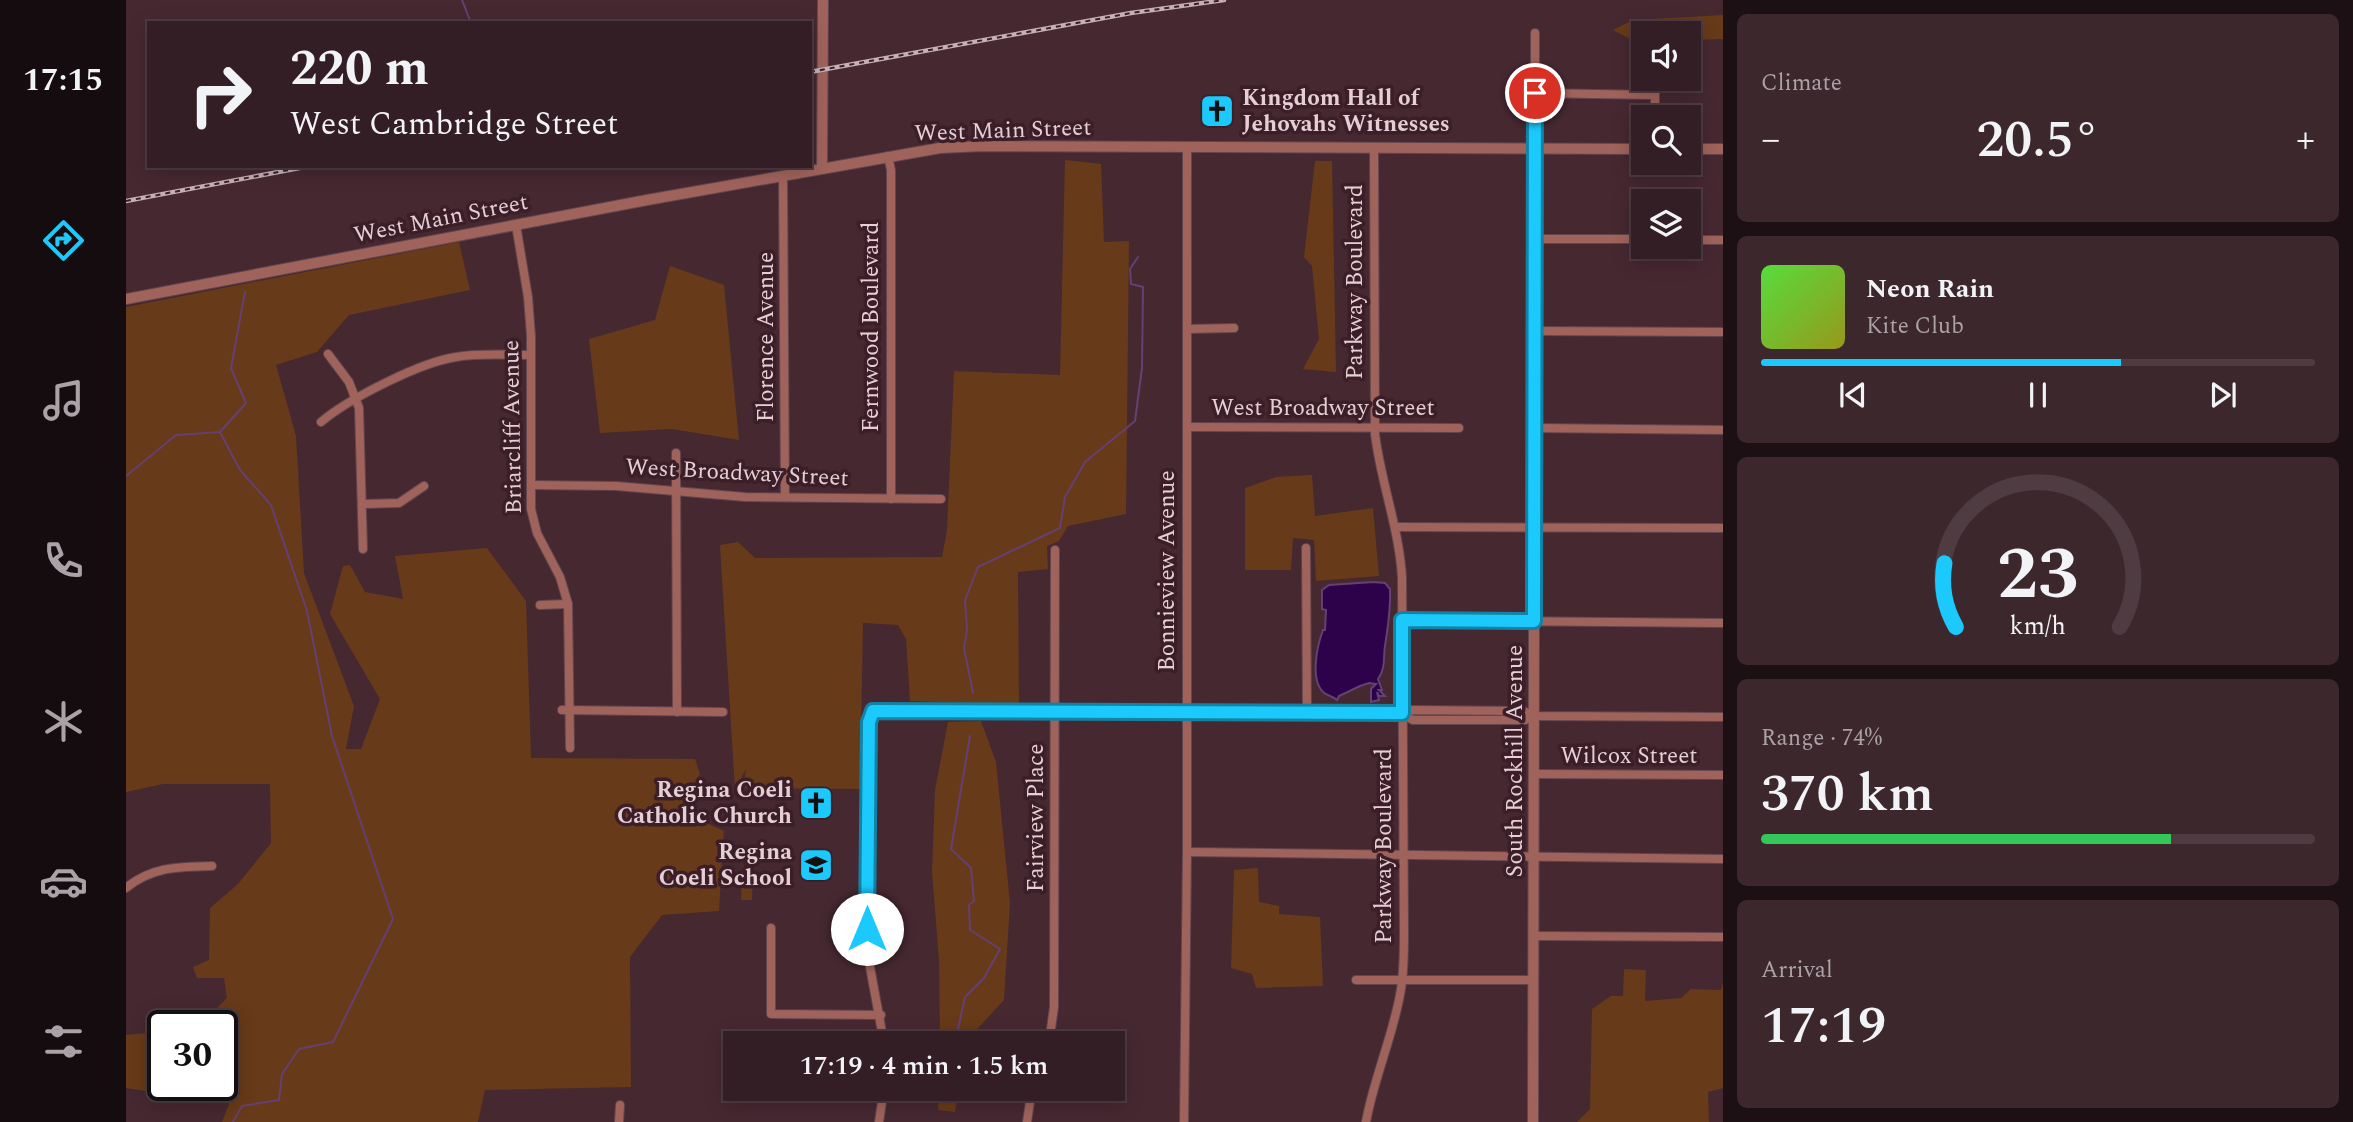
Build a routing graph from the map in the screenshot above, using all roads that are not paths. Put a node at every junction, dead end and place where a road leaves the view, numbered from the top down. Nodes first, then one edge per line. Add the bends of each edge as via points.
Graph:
1 (823, 0) edge
2 (1535, 33) dead end
3 (1655, 91) edge
4 (1535, 93) junction
5 (1655, 95) junction
6 (1655, 105) edge
7 (1186, 146) junction
8 (1374, 147) junction
9 (1535, 148) junction
10 (1631, 149) edge
11 (1701, 149) edge
12 (1723, 149) edge
13 (888, 156) junction
14 (822, 169) junction
15 (783, 176) junction
16 (516, 225) junction
17 (1535, 239) junction
18 (1631, 240) edge
19 (1701, 240) edge
20 (1723, 240) edge
21 (126, 299) edge
22 (1234, 328) dead end
23 (1187, 329) junction
24 (1535, 331) junction
25 (1723, 332) edge
26 (328, 354) dead end
27 (531, 355) junction
28 (356, 397) junction
29 (321, 422) dead end
30 (1187, 427) junction
31 (1375, 427) junction
32 (1459, 428) dead end
33 (1535, 428) junction
34 (1723, 430) edge
35 (676, 453) dead end
36 (531, 485) junction
37 (424, 486) dead end
38 (676, 492) junction
39 (785, 498) junction
40 (891, 499) junction
41 (940, 499) dead end
42 (363, 504) junction
43 (1395, 527) junction
44 (1534, 527) junction
45 (1723, 528) edge
46 (1306, 548) dead end
47 (363, 549) dead end
48 (1055, 550) dead end
49 (568, 604) junction
50 (540, 605) dead end
51 (1402, 620) junction
52 (1534, 621) junction
53 (1723, 623) edge
54 (566, 710) junction
55 (677, 712) junction
56 (723, 712) dead end
57 (1055, 712) junction
58 (1186, 713) junction
59 (1402, 713) junction
60 (1307, 714) junction
61 (1534, 716) junction
62 (1723, 717) edge
63 (570, 748) dead end
64 (1534, 774) junction
65 (1723, 775) edge
66 (1187, 852) junction
67 (1404, 855) junction
68 (1534, 857) junction
69 (1723, 859) edge
70 (212, 866) dead end
71 (126, 888) edge
72 (771, 928) dead end
73 (1534, 936) junction
74 (1723, 937) edge
75 (1403, 978) junction
76 (1356, 980) dead end
77 (1533, 981) junction
78 (881, 1016) junction
79 (883, 1031) edge
80 (1051, 1031) edge
81 (882, 1101) edge
82 (1030, 1101) edge
83 (620, 1105) dead end
84 (619, 1122) edge
85 (879, 1122) edge
86 (1027, 1122) edge
87 (1184, 1122) edge
88 (1366, 1122) edge
89 (1533, 1122) edge

1 - 14 street
2 - 4 street
3 - 5 street
4 - 5 street
4 - 9 street
5 - 6 street
7 - 8 street, West Main Street
7 - 13 street, West Main Street via 971,146
7 - 23 street, Bonnieview Avenue
8 - 9 street, West Main Street
8 - 31 street, Parkway Boulevard
9 - 10 street, West Main Street
9 - 17 street, South Rockhill Avenue
11 - 12 street
13 - 14 street, West Main Street
13 - 40 street, Fernwood Boulevard
14 - 15 street, West Main Street
15 - 16 street, West Main Street
15 - 39 street, Florence Avenue
16 - 21 street, West Main Street
16 - 27 street, Briarcliff Avenue via 528,297
17 - 18 street
17 - 24 street, South Rockhill Avenue
19 - 20 street
22 - 23 street
23 - 30 street, Bonnieview Avenue
24 - 25 street
24 - 33 street, South Rockhill Avenue
26 - 28 street
27 - 28 street via 444,359
27 - 36 street, Briarcliff Avenue
28 - 29 street
28 - 42 street
30 - 31 street, West Broadway Street
30 - 58 street, Bonnieview Avenue
31 - 32 street, West Broadway Street
31 - 43 street, Parkway Boulevard
33 - 34 street
33 - 44 street, South Rockhill Avenue
35 - 38 street
36 - 38 street, West Broadway Street
36 - 49 street, Briarcliff Avenue via 535,528
37 - 42 street via 399,503
38 - 39 street, West Broadway Street
38 - 55 street
39 - 40 street, West Broadway Street
40 - 41 street, West Broadway Street
42 - 47 street
43 - 44 street
43 - 51 street, Parkway Boulevard via 1401,558
44 - 45 street
44 - 52 street, South Rockhill Avenue
46 - 60 street
48 - 57 street, Fairview Place
49 - 50 street
49 - 54 street, Briarcliff Avenue
51 - 52 street
51 - 59 street, Parkway Boulevard
52 - 53 street
52 - 61 street, South Rockhill Avenue
54 - 55 street
54 - 63 street, Briarcliff Avenue
55 - 56 street
57 - 58 street
57 - 78 street via 872,713 867,929
57 - 80 street, Fairview Place
58 - 60 street
58 - 66 street, Bonnieview Avenue
59 - 60 street
59 - 61 street via 1523,711
59 - 67 street, Parkway Boulevard
61 - 62 street
61 - 64 street, South Rockhill Avenue
64 - 65 street, Wilcox Street
64 - 68 street, South Rockhill Avenue
66 - 67 street
66 - 87 street, Bonnieview Avenue
67 - 68 street
67 - 75 street, Parkway Boulevard
68 - 69 street
68 - 73 street, South Rockhill Avenue
70 - 71 street via 157,870
72 - 78 street via 771,1014
73 - 74 street
73 - 77 street, South Rockhill Avenue
75 - 76 street
75 - 77 street
75 - 88 street, Parkway Boulevard
77 - 89 street, South Rockhill Avenue
78 - 79 street
81 - 85 street
82 - 86 street
83 - 84 street

